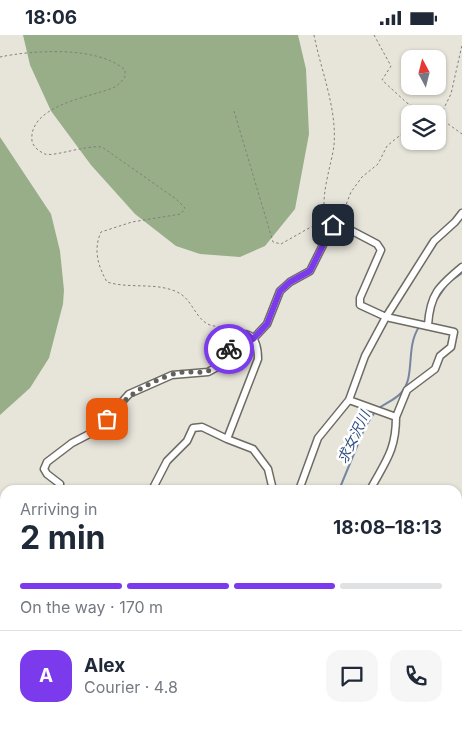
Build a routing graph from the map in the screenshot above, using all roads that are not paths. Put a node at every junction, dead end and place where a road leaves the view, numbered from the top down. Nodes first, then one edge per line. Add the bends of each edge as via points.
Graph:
1 (462, 213) edge
2 (462, 267) edge
3 (386, 317) junction
4 (428, 325) junction
5 (253, 339) junction
6 (349, 400) junction
7 (396, 417) junction
8 (227, 439) junction
9 (60, 485) edge
10 (155, 485) edge
11 (271, 485) edge
12 (301, 485) edge
13 (373, 485) edge

1 - 3 street via 434,241
2 - 4 street via 438,287 429,305
3 - 4 street
3 - 5 street via 360,305 381,250 377,244 336,225 310,271 280,291 267,324
3 - 6 street via 364,356
4 - 7 street via 454,332 454,340 440,356 435,369 408,391
5 - 8 street via 258,359
5 - 9 street via 243,334 219,366 208,372 172,375 129,394 97,430 72,443 47,462 44,469 47,475
6 - 7 street
6 - 12 street via 318,438
7 - 13 street via 396,438 389,458
8 - 10 street via 202,427 193,428 187,441 167,461
8 - 11 street via 254,449 268,469

